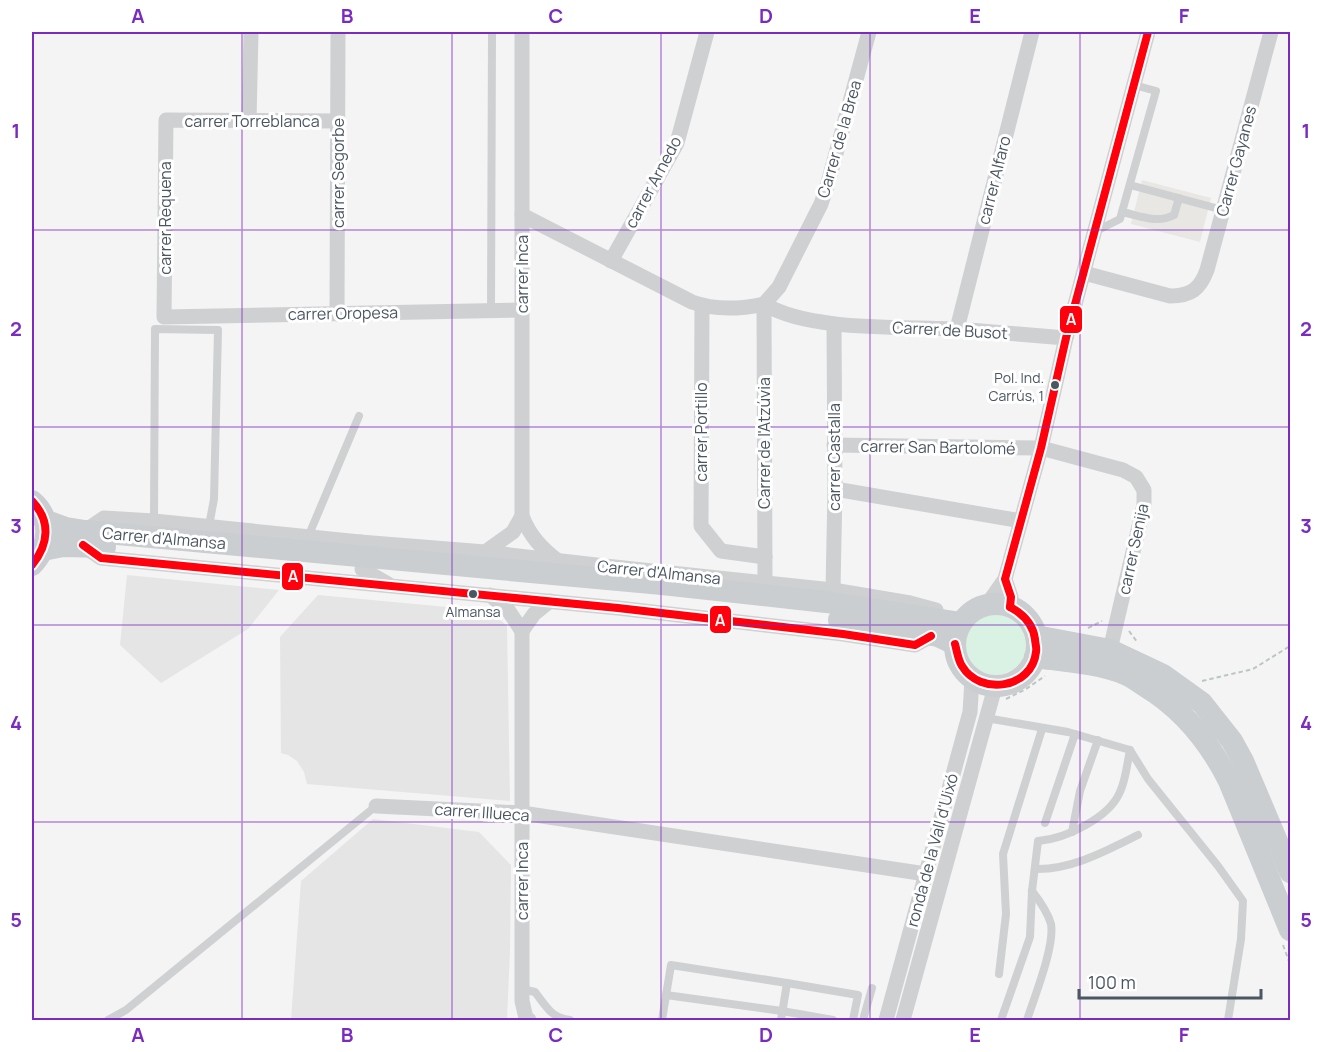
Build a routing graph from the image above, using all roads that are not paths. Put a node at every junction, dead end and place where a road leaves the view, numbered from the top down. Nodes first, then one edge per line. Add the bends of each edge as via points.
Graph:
1 (251, 32) edge
2 (338, 32) edge
3 (492, 32) edge
4 (522, 32) edge
5 (707, 32) edge
6 (869, 32) edge
7 (1032, 32) edge
8 (1148, 32) edge
9 (1270, 32) edge
10 (1134, 86) junction
11 (166, 120) joint
12 (249, 121) junction
13 (338, 121) junction
14 (1130, 185) junction
15 (1179, 198) junction
16 (1223, 210) junction
17 (1122, 212) junction
18 (522, 215) junction
19 (1095, 232) junction
20 (611, 261) junction
21 (1084, 273) junction
22 (764, 304) junction
23 (702, 306) junction
24 (522, 310) junction
25 (492, 311) junction
26 (337, 314) junction
27 (164, 317) joint
28 (834, 324) junction
29 (957, 329) junction
30 (1066, 338) junction
31 (359, 416) dead end
32 (834, 445) junction
33 (1041, 448) junction
34 (835, 489) junction
35 (32, 501) edge
36 (522, 516) junction
37 (44, 520) junction
38 (154, 521) junction
39 (1021, 521) junction
40 (208, 526) junction
41 (308, 537) junction
42 (84, 538) junction
43 (360, 542) junction
44 (721, 551) joint
45 (485, 552) junction
46 (765, 557) junction
47 (37, 558) edge
48 (387, 558) junction
49 (558, 561) junction
50 (362, 568) junction
51 (1005, 579) junction
52 (765, 582) junction
53 (393, 587) junction
54 (832, 590) junction
55 (490, 595) junction
56 (550, 601) junction
57 (986, 606) junction
58 (1010, 607) junction
59 (956, 630) junction
60 (522, 631) junction
61 (931, 636) junction
62 (1035, 647) junction
63 (1110, 650) junction
64 (972, 679) junction
65 (995, 687) junction
66 (985, 718) junction
67 (1042, 729) junction
68 (1075, 734) junction
69 (1098, 740) junction
70 (1130, 750) junction
71 (376, 806) joint
72 (522, 813) junction
73 (1045, 823) dead end
74 (1071, 832) junction
75 (1138, 835) dead end
76 (1035, 869) junction
77 (1290, 872) edge
78 (926, 874) junction
79 (1032, 891) junction
80 (1290, 930) edge
81 (999, 974) dead end
82 (787, 983) junction
83 (872, 988) dead end
84 (522, 989) junction
85 (666, 995) junction
86 (782, 1011) junction
87 (108, 1020) edge
88 (529, 1020) edge
89 (570, 1020) edge
90 (662, 1020) edge
91 (781, 1020) edge
92 (833, 1020) edge
93 (853, 1020) edge
94 (863, 1020) edge
95 (886, 1020) edge
96 (903, 1020) edge
97 (1001, 1020) edge
98 (1027, 1020) edge
99 (1228, 1020) edge

1 - 12 street
2 - 13 street, carrer Segorbe
3 - 25 lane
4 - 18 street, carrer Inca
5 - 20 street, carrer Arnedo via 677,143
6 - 22 street, Carrer de la Brea via 821,204 779,287
7 - 29 street, carrer Alfaro
8 - 10 street
9 - 16 street, Carrer Gayanes
10 - 14 lane via 1156,91
10 - 19 street
11 - 12 street, carrer Torreblanca
11 - 27 street, carrer Requena
12 - 13 street, carrer Torreblanca
13 - 26 street, carrer Segorbe
14 - 15 lane
14 - 17 lane
15 - 16 lane
15 - 17 lane via 1174,215 1166,220
16 - 21 street, Carrer Gayanes via 1207,270 1197,289 1170,296
17 - 19 lane via 1120,219
18 - 20 street
18 - 24 street, carrer Inca
19 - 21 street
20 - 23 street
21 - 30 street
22 - 23 street
22 - 28 street via 778,313
22 - 46 street, Carrer de l'Atzúvia
23 - 44 street, carrer Portillo via 700,526
24 - 25 street, carrer Oropesa
24 - 36 street, carrer Inca
25 - 26 street, carrer Oropesa
26 - 27 street, carrer Oropesa
28 - 29 street, Carrer de Busot
28 - 32 street, carrer Castalla
29 - 30 street, Carrer de Busot
30 - 33 street
31 - 41 lane
32 - 33 street, carrer San Bartolomé
32 - 34 street, carrer Castalla
33 - 39 street
33 - 63 street, carrer Senija via 1123,470 1136,477 1144,490 1144,505
34 - 39 street
34 - 54 street, carrer Castalla
35 - 37 main road
36 - 45 street via 513,532
36 - 49 street via 529,533
37 - 42 main road, Carrer d'Almansa
37 - 47 main road via 46,538
38 - 40 street, Carrer d'Almansa
38 - 40 lane via 155,329 218,330 214,499
38 - 42 street, Carrer d'Almansa via 105,518
39 - 51 street
40 - 41 street, Carrer d'Almansa
41 - 43 street, Carrer d'Almansa
42 - 47 main road
42 - 48 main road, Carrer d'Almansa
42 - 50 main road
42 - 53 street, Carrer d'Almansa via 101,558
43 - 45 street, Carrer d'Almansa
43 - 48 street, Carrer d'Almansa
44 - 46 street, Carrer d'Almansa
45 - 49 street, Carrer d'Almansa
46 - 52 street, Carrer de l'Atzúvia
48 - 59 main road, Carrer d'Almansa via 826,602
49 - 52 street, Carrer d'Almansa
50 - 53 street, Carrer d'Almansa
50 - 61 main road via 825,617
51 - 57 street
51 - 58 street
52 - 54 street, Carrer d'Almansa
53 - 55 street, Carrer d'Almansa
54 - 59 street, Carrer d'Almansa via 941,611
55 - 56 street, Carrer d'Almansa
55 - 60 street via 508,610
56 - 60 street
56 - 61 street, Carrer d'Almansa via 915,645
57 - 58 main road
57 - 59 main road via 968,616
58 - 62 main road via 1029,622
59 - 61 main road
59 - 64 main road via 958,662
60 - 72 street, carrer Inca
62 - 63 main road
62 - 65 main road via 1023,676
62 - 80 main road via 1126,674 1172,703 1186,717 1217,757 1229,781
63 - 77 main road via 1163,675 1220,723 1244,761
64 - 65 main road
64 - 78 street, ronda de la Vall d'Uixó via 970,712
65 - 66 street, ronda de la Vall d'Uixó
66 - 67 lane
66 - 96 street, ronda de la Vall d'Uixó
67 - 68 lane
67 - 81 lane via 1003,854 1006,914
68 - 69 lane
68 - 73 lane
69 - 70 lane
69 - 74 lane
70 - 74 lane via 1120,793 1106,813
70 - 99 lane via 1243,901
71 - 72 street, carrer Illueca
71 - 87 lane, carrer Illueca via 126,1010
72 - 78 street, carrer Illueca
72 - 84 street, carrer Inca
74 - 76 lane via 1038,841
75 - 76 lane via 1079,862
76 - 79 lane
78 - 95 street, ronda de la Vall d'Uixó
79 - 97 lane via 1030,937
79 - 98 lane via 1051,925 1048,957
82 - 85 lane via 671,965
82 - 86 lane
82 - 93 lane via 858,995
83 - 94 lane
84 - 88 street, carrer Inca
84 - 89 lane via 535,992 552,1015
85 - 86 lane
85 - 90 lane
86 - 91 lane
86 - 92 lane

